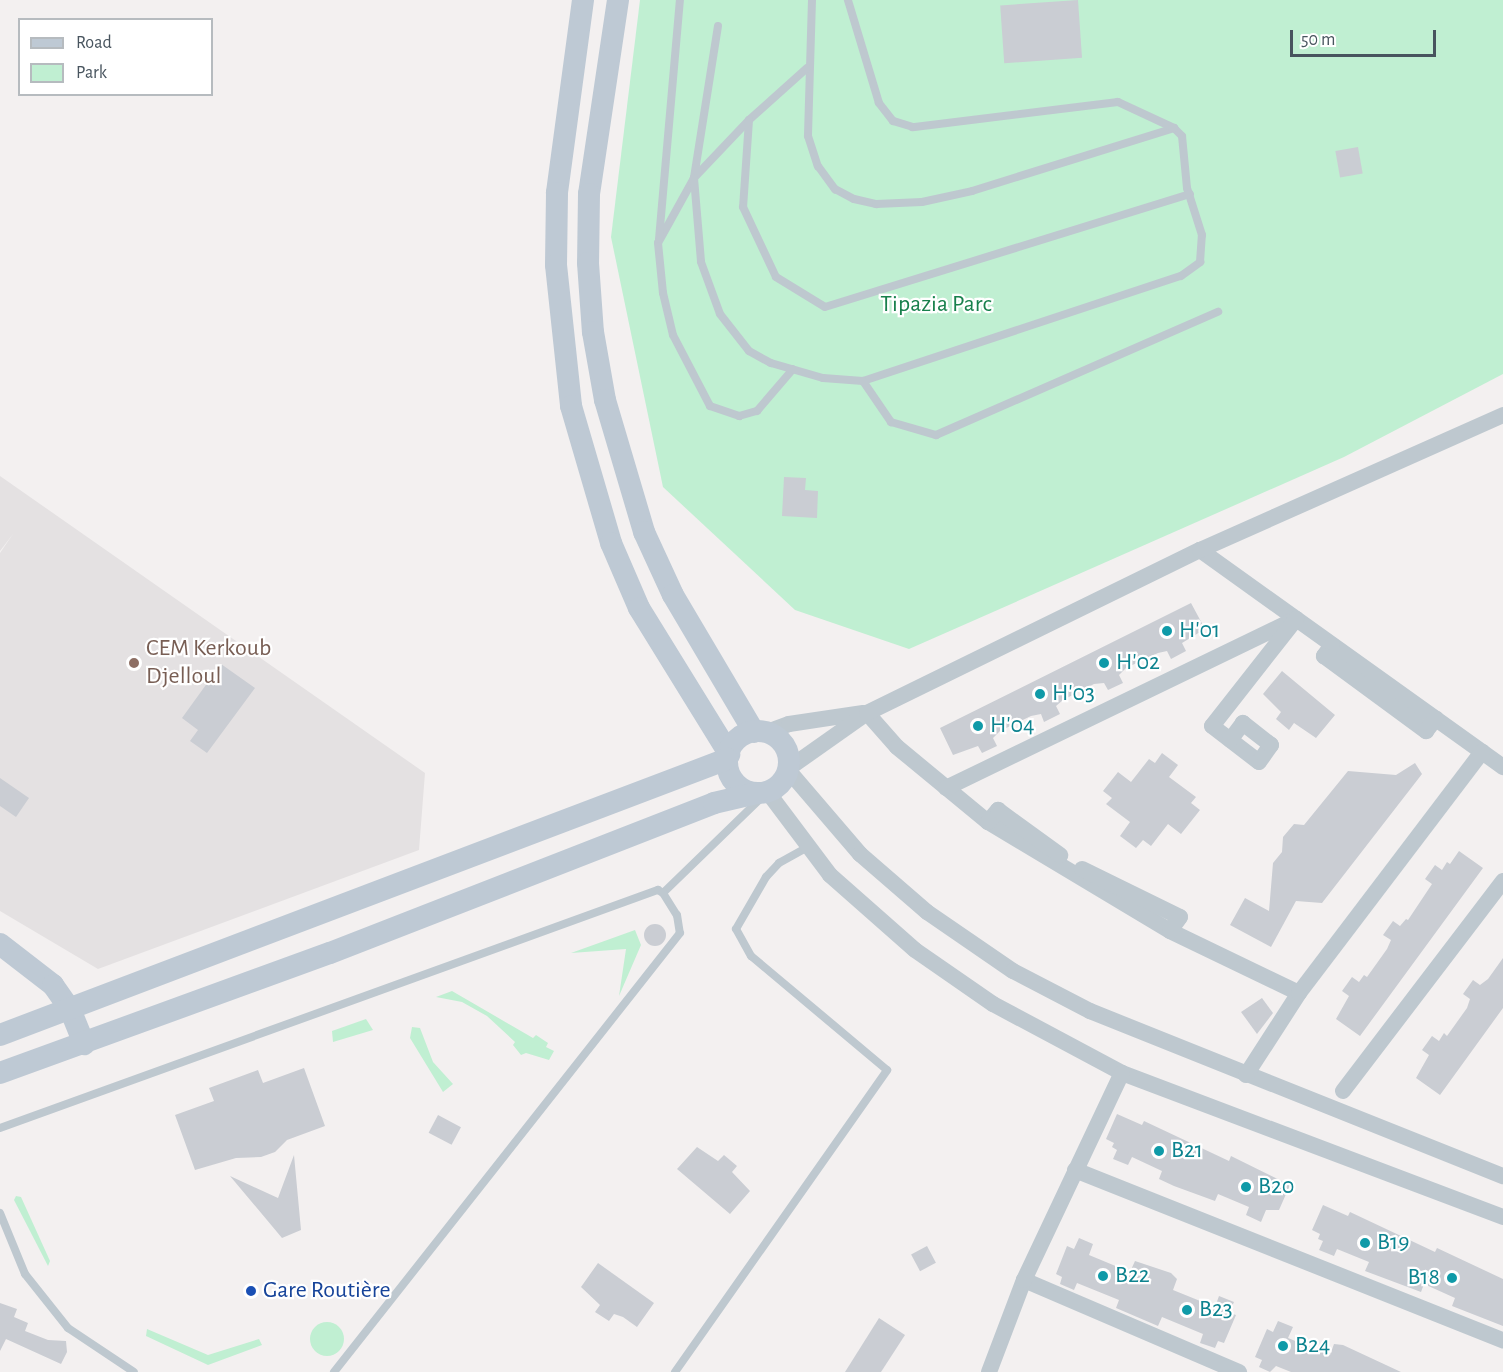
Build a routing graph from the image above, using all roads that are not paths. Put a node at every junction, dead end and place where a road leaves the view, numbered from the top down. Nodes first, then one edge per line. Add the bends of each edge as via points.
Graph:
1 (583, 0) edge
2 (618, 0) edge
3 (680, 0) edge
4 (812, 0) edge
5 (848, 0) edge
6 (717, 26) dead end
7 (807, 68) junction
8 (749, 120) junction
9 (1174, 128) junction
10 (694, 178) junction
11 (1190, 194) junction
12 (658, 243) junction
13 (1218, 312) dead end
14 (794, 369) junction
15 (863, 381) junction
16 (1503, 415) edge
17 (1200, 550) junction
18 (1296, 619) junction
19 (867, 713) junction
20 (760, 732) junction
21 (1230, 740) dead end
22 (1482, 752) junction
23 (728, 757) junction
24 (1503, 767) edge
25 (788, 769) junction
26 (946, 788) junction
27 (762, 792) junction
28 (810, 846) junction
29 (1503, 881) edge
30 (663, 893) junction
31 (0, 944) edge
32 (1299, 993) junction
33 (69, 1009) junction
34 (0, 1035) edge
35 (84, 1044) junction
36 (0, 1073) edge
37 (1122, 1073) junction
38 (1246, 1075) junction
39 (1343, 1091) dead end
40 (0, 1128) edge
41 (1075, 1170) junction
42 (1503, 1176) edge
43 (0, 1213) edge
44 (1503, 1217) edge
45 (1024, 1280) junction
46 (1503, 1340) edge
47 (134, 1372) edge
48 (334, 1372) edge
49 (675, 1372) edge
50 (990, 1372) edge
51 (1239, 1372) edge

1 - 23 street via 556,193 561,336 572,406 611,543 639,608
2 - 20 street via 589,194 589,275 604,400 644,532 673,595
3 - 12 lane
4 - 7 lane
5 - 9 lane via 879,103 893,121 913,127 1118,102
6 - 10 lane
7 - 8 lane
7 - 9 lane via 808,136 818,166 835,189 876,204 922,202 972,191
8 - 10 lane
8 - 11 lane via 743,207 776,277 825,307
9 - 11 lane via 1182,136
10 - 12 lane
10 - 14 lane via 701,262 720,314 749,351
11 - 15 lane via 1202,235 1200,262 1181,276
12 - 14 lane via 663,293 673,335 710,406 739,416 757,411
13 - 15 lane via 936,435 891,422
14 - 15 lane via 823,378
16 - 17 street
17 - 18 street
17 - 19 street
18 - 21 street via 1212,726
18 - 22 street via 1332,645 1324,656 1426,731 1436,718
18 - 26 street
19 - 20 street
19 - 25 street
19 - 26 street via 897,747
20 - 23 street via 738,739
20 - 25 street via 782,742
22 - 24 street
22 - 32 street
23 - 27 street via 732,779 747,791
23 - 33 street
25 - 27 street via 777,787
25 - 38 street via 860,854 927,912 1013,971 1090,1011
26 - 32 street via 988,822 998,810 1093,875 1180,917 1170,931
27 - 28 street
27 - 30 lane
27 - 35 street via 714,803
28 - 37 street via 830,875 915,950 993,1004
28 - 49 lane via 779,864 766,877 736,929 751,956 887,1070
29 - 39 street
30 - 40 lane via 658,890
30 - 48 lane via 677,915 680,933
31 - 33 street via 53,985
32 - 38 street
33 - 34 street
33 - 35 street
35 - 36 street
37 - 41 street
37 - 44 street
38 - 42 street
41 - 45 street
41 - 46 street
43 - 47 lane via 25,1274 68,1328
45 - 50 street
45 - 51 street

